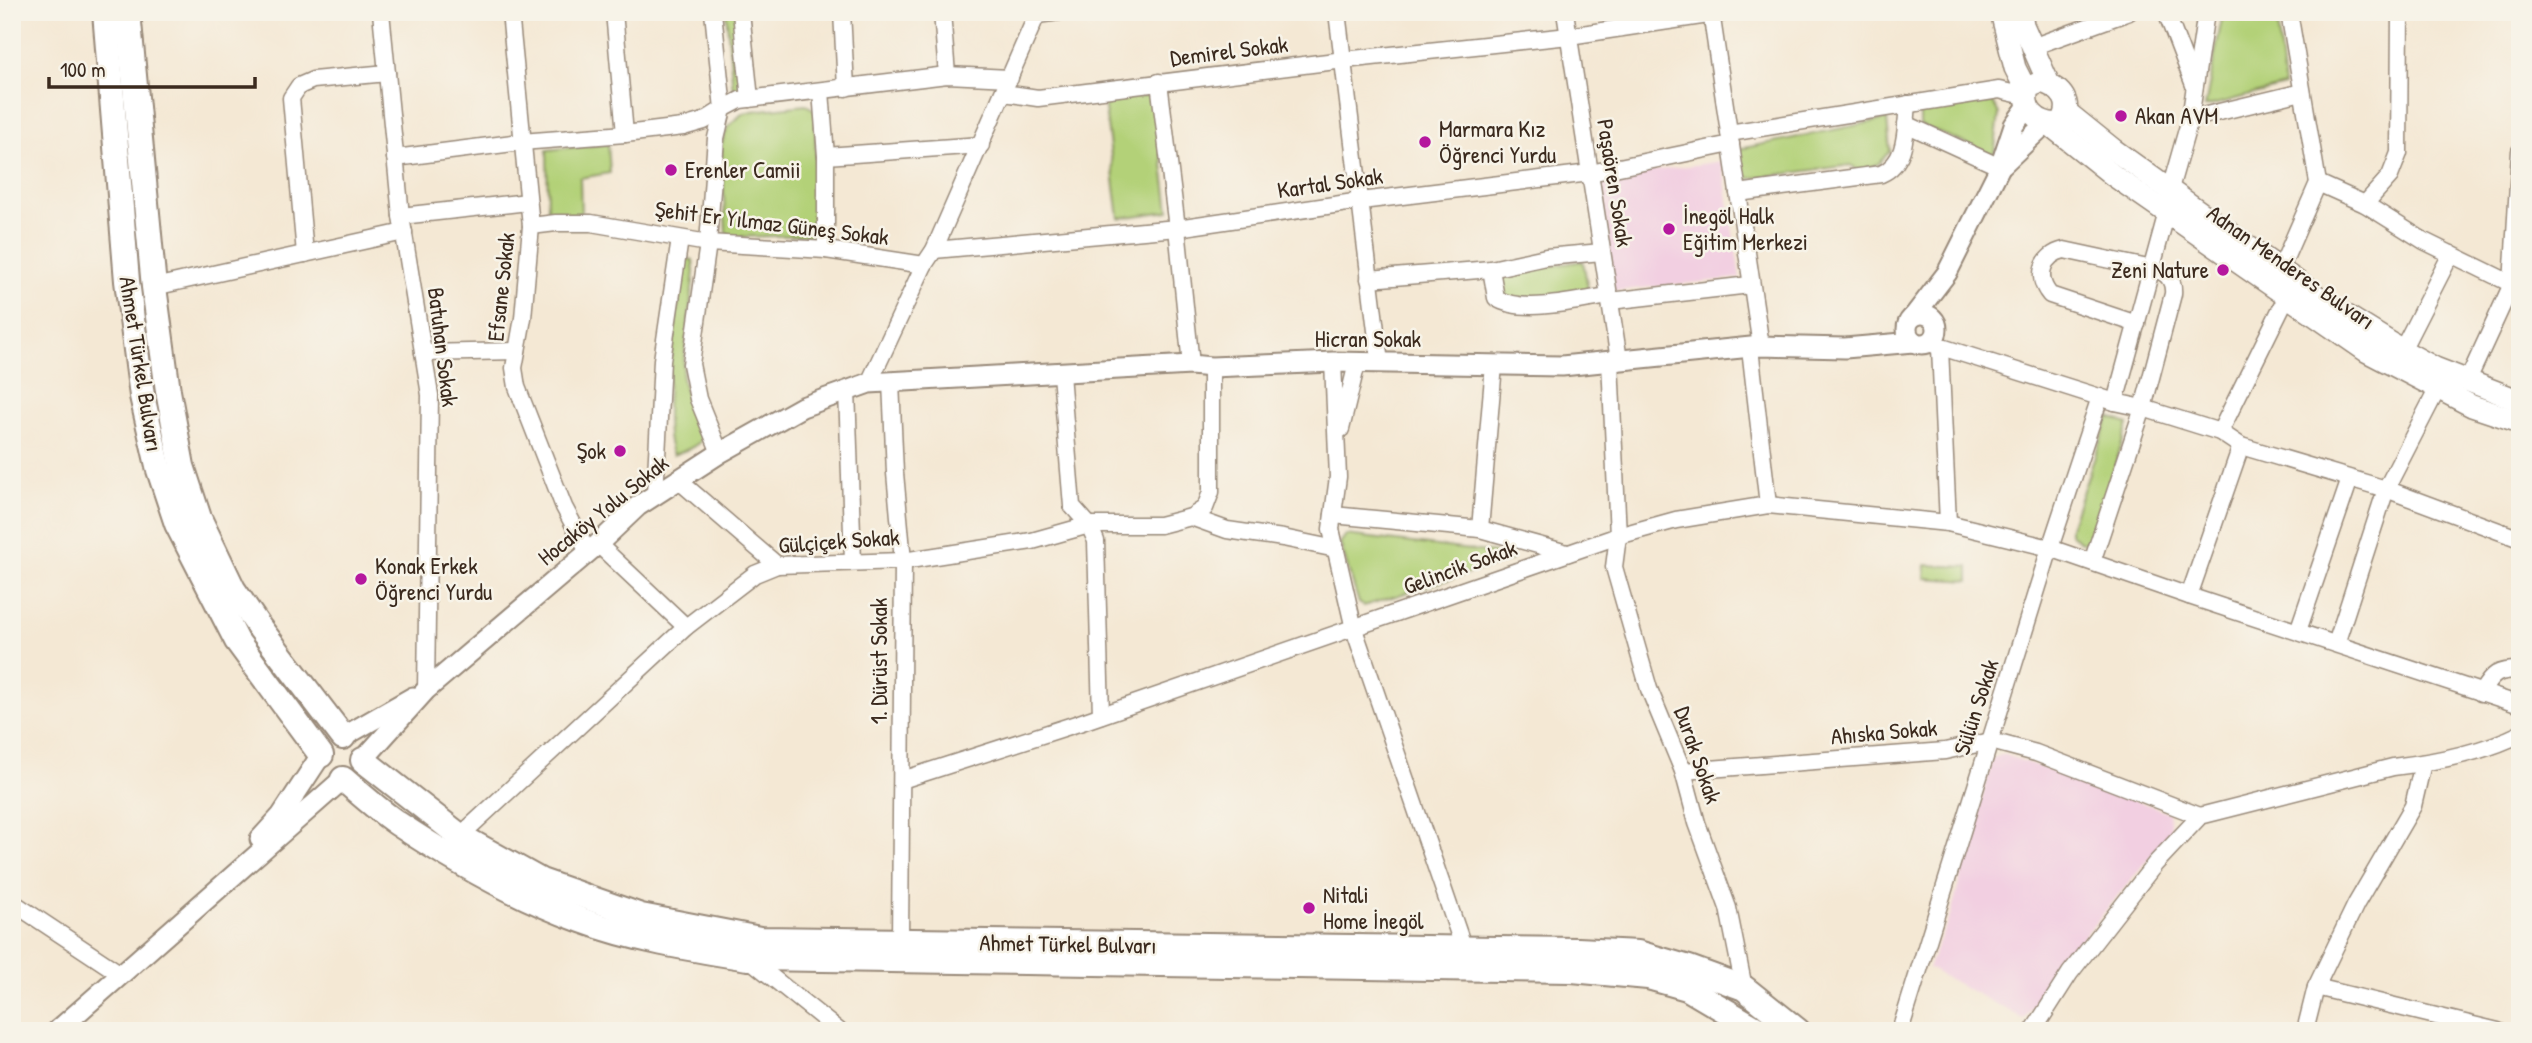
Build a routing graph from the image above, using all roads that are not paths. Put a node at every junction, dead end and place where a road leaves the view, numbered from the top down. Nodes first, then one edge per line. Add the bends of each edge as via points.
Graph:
1 (104, 12) edge
2 (128, 12) edge
3 (381, 12) edge
4 (510, 12) edge
5 (614, 12) edge
6 (713, 12) edge
7 (741, 12) edge
8 (842, 12) edge
9 (942, 12) edge
10 (1059, 12) edge
11 (1337, 12) edge
12 (1565, 12) edge
13 (1728, 12) edge
14 (2001, 12) edge
15 (2021, 12) edge
16 (2129, 12) edge
17 (2166, 12) edge
18 (2206, 12) edge
19 (2290, 12) edge
20 (2400, 12) edge
21 (1037, 13) edge
22 (1711, 14) edge
23 (1569, 36) junction
24 (2032, 47) junction
25 (1344, 60) junction
26 (387, 74) junction
27 (947, 75) junction
28 (1159, 82) junction
29 (2049, 84) junction
30 (1007, 86) junction
31 (2195, 86) junction
32 (846, 88) junction
33 (821, 91) junction
34 (2302, 92) junction
35 (2026, 98) junction
36 (750, 99) junction
37 (1908, 104) junction
38 (723, 109) junction
39 (2190, 118) junction
40 (2055, 120) junction
41 (1906, 124) junction
42 (625, 134) junction
43 (1730, 138) junction
44 (521, 142) junction
45 (981, 145) junction
46 (2520, 151) edge
47 (826, 156) junction
48 (395, 158) junction
49 (2000, 167) junction
50 (1590, 173) junction
51 (2318, 183) junction
52 (2170, 189) junction
53 (1738, 193) junction
54 (1361, 201) junction
55 (527, 202) junction
56 (2365, 204) junction
57 (2167, 212) junction
58 (402, 224) junction
59 (531, 226) junction
60 (1177, 228) junction
61 (680, 239) junction
62 (708, 243) junction
63 (826, 250) junction
64 (934, 250) junction
65 (1602, 252) junction
66 (305, 254) junction
67 (2451, 254) junction
68 (924, 265) junction
69 (1491, 269) junction
70 (2152, 269) junction
71 (2280, 270) junction
72 (1370, 279) junction
73 (2516, 283) edge
74 (1750, 285) junction
75 (154, 287) junction
76 (2287, 296) junction
77 (1609, 298) junction
78 (2137, 324) junction
79 (1923, 333) junction
80 (1755, 347) junction
81 (517, 351) junction
82 (2402, 351) junction
83 (423, 353) junction
84 (1614, 361) junction
85 (1333, 362) junction
86 (1357, 363) junction
87 (1380, 363) junction
88 (1191, 365) junction
89 (1494, 365) junction
90 (1211, 367) junction
91 (1061, 374) junction
92 (891, 382) junction
93 (2467, 382) junction
94 (869, 383) junction
95 (846, 390) junction
96 (2437, 390) junction
97 (2108, 400) junction
98 (2520, 401) edge
99 (2143, 408) junction
100 (2520, 422) edge
101 (2220, 432) junction
102 (2241, 446) junction
103 (1336, 448) junction
104 (720, 453) junction
105 (677, 479) junction
106 (2350, 479) junction
107 (2386, 489) junction
108 (655, 495) junction
109 (1768, 505) junction
110 (1333, 515) junction
111 (1191, 517) junction
112 (1948, 523) junction
113 (1089, 526) junction
114 (1480, 529) junction
115 (1619, 536) junction
116 (2520, 539) edge
117 (593, 548) junction
118 (2050, 548) junction
119 (1336, 549) junction
120 (1567, 553) junction
121 (903, 561) junction
122 (853, 562) junction
123 (2092, 562) junction
124 (777, 565) junction
125 (2189, 596) junction
126 (686, 627) junction
127 (1354, 629) junction
128 (2298, 631) junction
129 (2336, 644) junction
130 (2520, 670) edge
131 (426, 690) junction
132 (2482, 693) junction
133 (2520, 705) edge
134 (1101, 715) junction
135 (2520, 734) edge
136 (343, 737) junction
137 (1991, 741) junction
138 (321, 755) junction
139 (363, 760) junction
140 (2423, 763) junction
141 (1683, 771) junction
142 (343, 779) junction
143 (902, 780) junction
144 (2200, 817) junction
145 (460, 836) junction
146 (204, 901) junction
147 (12, 902) edge
148 (900, 941) junction
149 (1464, 949) junction
150 (748, 958) junction
151 (122, 975) junction
152 (2316, 987) junction
153 (1744, 988) junction
154 (57, 1031) edge
155 (839, 1031) edge
156 (1759, 1031) edge
157 (1798, 1031) edge
158 (1900, 1031) edge
159 (2033, 1031) edge
160 (2305, 1031) edge
161 (2498, 1031) edge

1 - 138 main road, Ahmet Türkel Bulvarı via 127,281 142,396 159,470 177,524 237,641
2 - 75 main road, Ahmet Türkel Bulvarı
3 - 26 street, Batuhan Sokak
4 - 44 street, Efsane Sokak
5 - 42 street
6 - 38 street
7 - 36 street
8 - 32 street
9 - 27 street
10 - 21 street
11 - 25 street
12 - 23 street, Paşaören Sokak
13 - 22 street, Demirel Sokak
14 - 35 main road
15 - 24 main road
16 - 24 street
17 - 31 street
18 - 31 street
19 - 34 street
20 - 56 street via 2399,153 2390,176
21 - 30 street
22 - 23 street, Demirel Sokak
22 - 43 street
23 - 25 street, Demirel Sokak
23 - 50 street, Paşaören Sokak
24 - 29 main road
25 - 28 street, Demirel Sokak
25 - 54 street
26 - 48 street, Batuhan Sokak
26 - 66 street via 313,80 299,86 291,98
27 - 30 street, Demirel Sokak
27 - 32 street, Demirel Sokak
28 - 30 street, Demirel Sokak via 1038,98
28 - 60 street
29 - 35 main road via 2029,87
29 - 40 main road via 2067,104
30 - 45 street
31 - 39 street
32 - 33 street, Demirel Sokak
33 - 36 street, Demirel Sokak
33 - 47 street
34 - 39 street
34 - 51 street
35 - 37 street, Kartal Sokak via 1999,90
35 - 40 main road via 2036,118
35 - 49 street
36 - 38 street, Demirel Sokak
37 - 41 street
37 - 43 street, Kartal Sokak
38 - 42 street, Demirel Sokak via 684,127
38 - 62 street via 716,138
39 - 52 street
40 - 49 street
40 - 52 main road, Adnan Menderes Bulvarı via 2114,150
40 - 57 main road, Adnan Menderes Bulvarı via 2114,176
41 - 49 street
41 - 53 street via 1902,154 1893,168 1881,174
42 - 44 street, Demirel Sokak
43 - 50 street, Kartal Sokak
43 - 53 street
44 - 48 street, Demirel Sokak
44 - 55 street, Efsane Sokak
45 - 47 street
45 - 64 street
46 - 73 street
47 - 63 street
48 - 58 street, Batuhan Sokak
49 - 79 street via 1947,272
50 - 54 street, Kartal Sokak
50 - 65 street, Paşaören Sokak
51 - 56 street
51 - 71 street
52 - 71 main road, Adnan Menderes Bulvarı
53 - 74 street
54 - 60 street, Kartal Sokak
54 - 72 street
55 - 58 street
55 - 59 street, Efsane Sokak
56 - 67 street
57 - 70 street, Sülün Sokak
57 - 76 main road, Adnan Menderes Bulvarı
58 - 66 street
58 - 83 street, Batuhan Sokak
59 - 61 street, Şehit Er Yılmaz Güneş Sokak via 591,223
59 - 81 street, Efsane Sokak
60 - 64 street, Kartal Sokak
60 - 88 street
61 - 62 street, Şehit Er Yılmaz Güneş Sokak
61 - 108 street via 662,360
62 - 63 street, Şehit Er Yılmaz Güneş Sokak
62 - 104 street via 691,364 698,399
63 - 68 street, Şehit Er Yılmaz Güneş Sokak
64 - 68 street
65 - 69 street via 1546,257
65 - 77 street, Paşaören Sokak
66 - 75 street
67 - 73 street
67 - 82 street
68 - 94 street
69 - 72 street
69 - 77 street via 1496,298 1505,304 1519,307
70 - 78 street, Sülün Sokak
70 - 78 street via 2064,250 2048,258 2042,269 2050,295
70 - 99 street via 2167,276 2173,289
71 - 82 main road, Adnan Menderes Bulvarı
72 - 87 street
73 - 93 street
74 - 77 street
74 - 80 street
75 - 136 main road, Ahmet Türkel Bulvarı via 181,466 199,518 233,589
76 - 96 main road, Adnan Menderes Bulvarı via 2367,351
76 - 101 street
77 - 84 street, Paşaören Sokak
78 - 97 street, Sülün Sokak
79 - 80 street, Hicran Sokak via 1881,337 1845,348
79 - 97 street
79 - 112 street
80 - 84 street, Hicran Sokak
80 - 109 street
81 - 83 street
81 - 117 street, Efsane Sokak via 514,368 521,400 564,507
82 - 93 main road, Adnan Menderes Bulvarı
83 - 131 street, Batuhan Sokak via 430,395
84 - 89 street, Hicran Sokak
84 - 115 street, Paşaören Sokak
85 - 86 street, Hicran Sokak
85 - 90 street, Hicran Sokak
85 - 103 street
86 - 87 street, Hicran Sokak
86 - 103 street
87 - 89 street, Hicran Sokak
88 - 90 street, Hicran Sokak
88 - 91 street, Hicran Sokak
89 - 114 street
90 - 111 street via 1211,492 1205,508
91 - 92 street, Hicran Sokak
91 - 113 street via 1072,506
92 - 94 street, Hocaköy Yolu Sokak
92 - 121 street, 1. Dürüst Sokak
93 - 98 main road, Adnan Menderes Bulvarı
94 - 95 street, Hocaköy Yolu Sokak
95 - 104 street, Hocaköy Yolu Sokak via 802,407
95 - 122 street
96 - 100 main road, Adnan Menderes Bulvarı
96 - 107 street
97 - 99 street
97 - 118 street, Sülün Sokak
99 - 101 street
99 - 123 street
101 - 102 street
102 - 106 street
102 - 125 street
103 - 110 street
104 - 105 street, Hocaköy Yolu Sokak
105 - 108 street, Hocaköy Yolu Sokak
105 - 124 street
106 - 107 street
106 - 128 street
107 - 116 street
107 - 129 street
108 - 117 street, Hocaköy Yolu Sokak
109 - 112 street, Gelincik Sokak
109 - 115 street, Gelincik Sokak via 1676,520
110 - 114 street
110 - 119 street
111 - 113 street, Gülçiçek Sokak via 1160,525
111 - 119 street via 1227,530
112 - 118 street, Gelincik Sokak
113 - 121 street, Gülçiçek Sokak via 1032,541
113 - 134 street via 1096,541
114 - 120 street
115 - 120 street, Gelincik Sokak
115 - 141 street, Durak Sokak via 1614,567 1649,689
117 - 126 street, Efsane Sokak
117 - 131 street, Hocaköy Yolu Sokak
118 - 123 street, Gelincik Sokak
118 - 137 street, Sülün Sokak
119 - 127 street
120 - 127 street, Gelincik Sokak
121 - 122 street, Gülçiçek Sokak
121 - 143 street, 1. Dürüst Sokak
122 - 124 street, Gülçiçek Sokak
123 - 125 street, Gelincik Sokak
124 - 126 street, Gülçiçek Sokak via 755,574
125 - 128 street, Gelincik Sokak
126 - 145 street, Gülçiçek Sokak
127 - 134 street, Gelincik Sokak
127 - 149 street
128 - 129 street, Gelincik Sokak
129 - 132 street, Gelincik Sokak
130 - 132 street via 2498,672
131 - 136 street
131 - 139 street
132 - 133 street, Gelincik Sokak
134 - 143 street, Gelincik Sokak
135 - 140 street
136 - 138 main road via 329,741
136 - 139 main road via 360,747
137 - 141 street, Ahıska Sokak via 1945,751
137 - 144 street, Ahıska Sokak via 2036,753
137 - 158 street, Sülün Sokak
138 - 142 main road via 326,772
138 - 146 street via 281,816
139 - 142 main road via 354,776
139 - 145 main road, Ahmet Türkel Bulvarı
140 - 144 street
140 - 152 street via 2413,806 2356,904
141 - 153 street, Durak Sokak via 1728,908
142 - 146 street
142 - 150 main road, Ahmet Türkel Bulvarı via 395,822 485,877 580,920 643,938
143 - 148 street, 1. Dürüst Sokak
144 - 159 street via 2155,864 2070,973
145 - 148 main road, Ahmet Türkel Bulvarı via 541,881 641,916 760,939
146 - 151 street
147 - 151 street
148 - 149 main road, Ahmet Türkel Bulvarı
149 - 153 main road, Ahmet Türkel Bulvarı via 1638,953
150 - 155 street
150 - 156 main road, Ahmet Türkel Bulvarı via 1572,970 1648,977 1687,988
151 - 154 street
152 - 160 street
152 - 161 street
153 - 157 main road, Ahmet Türkel Bulvarı

